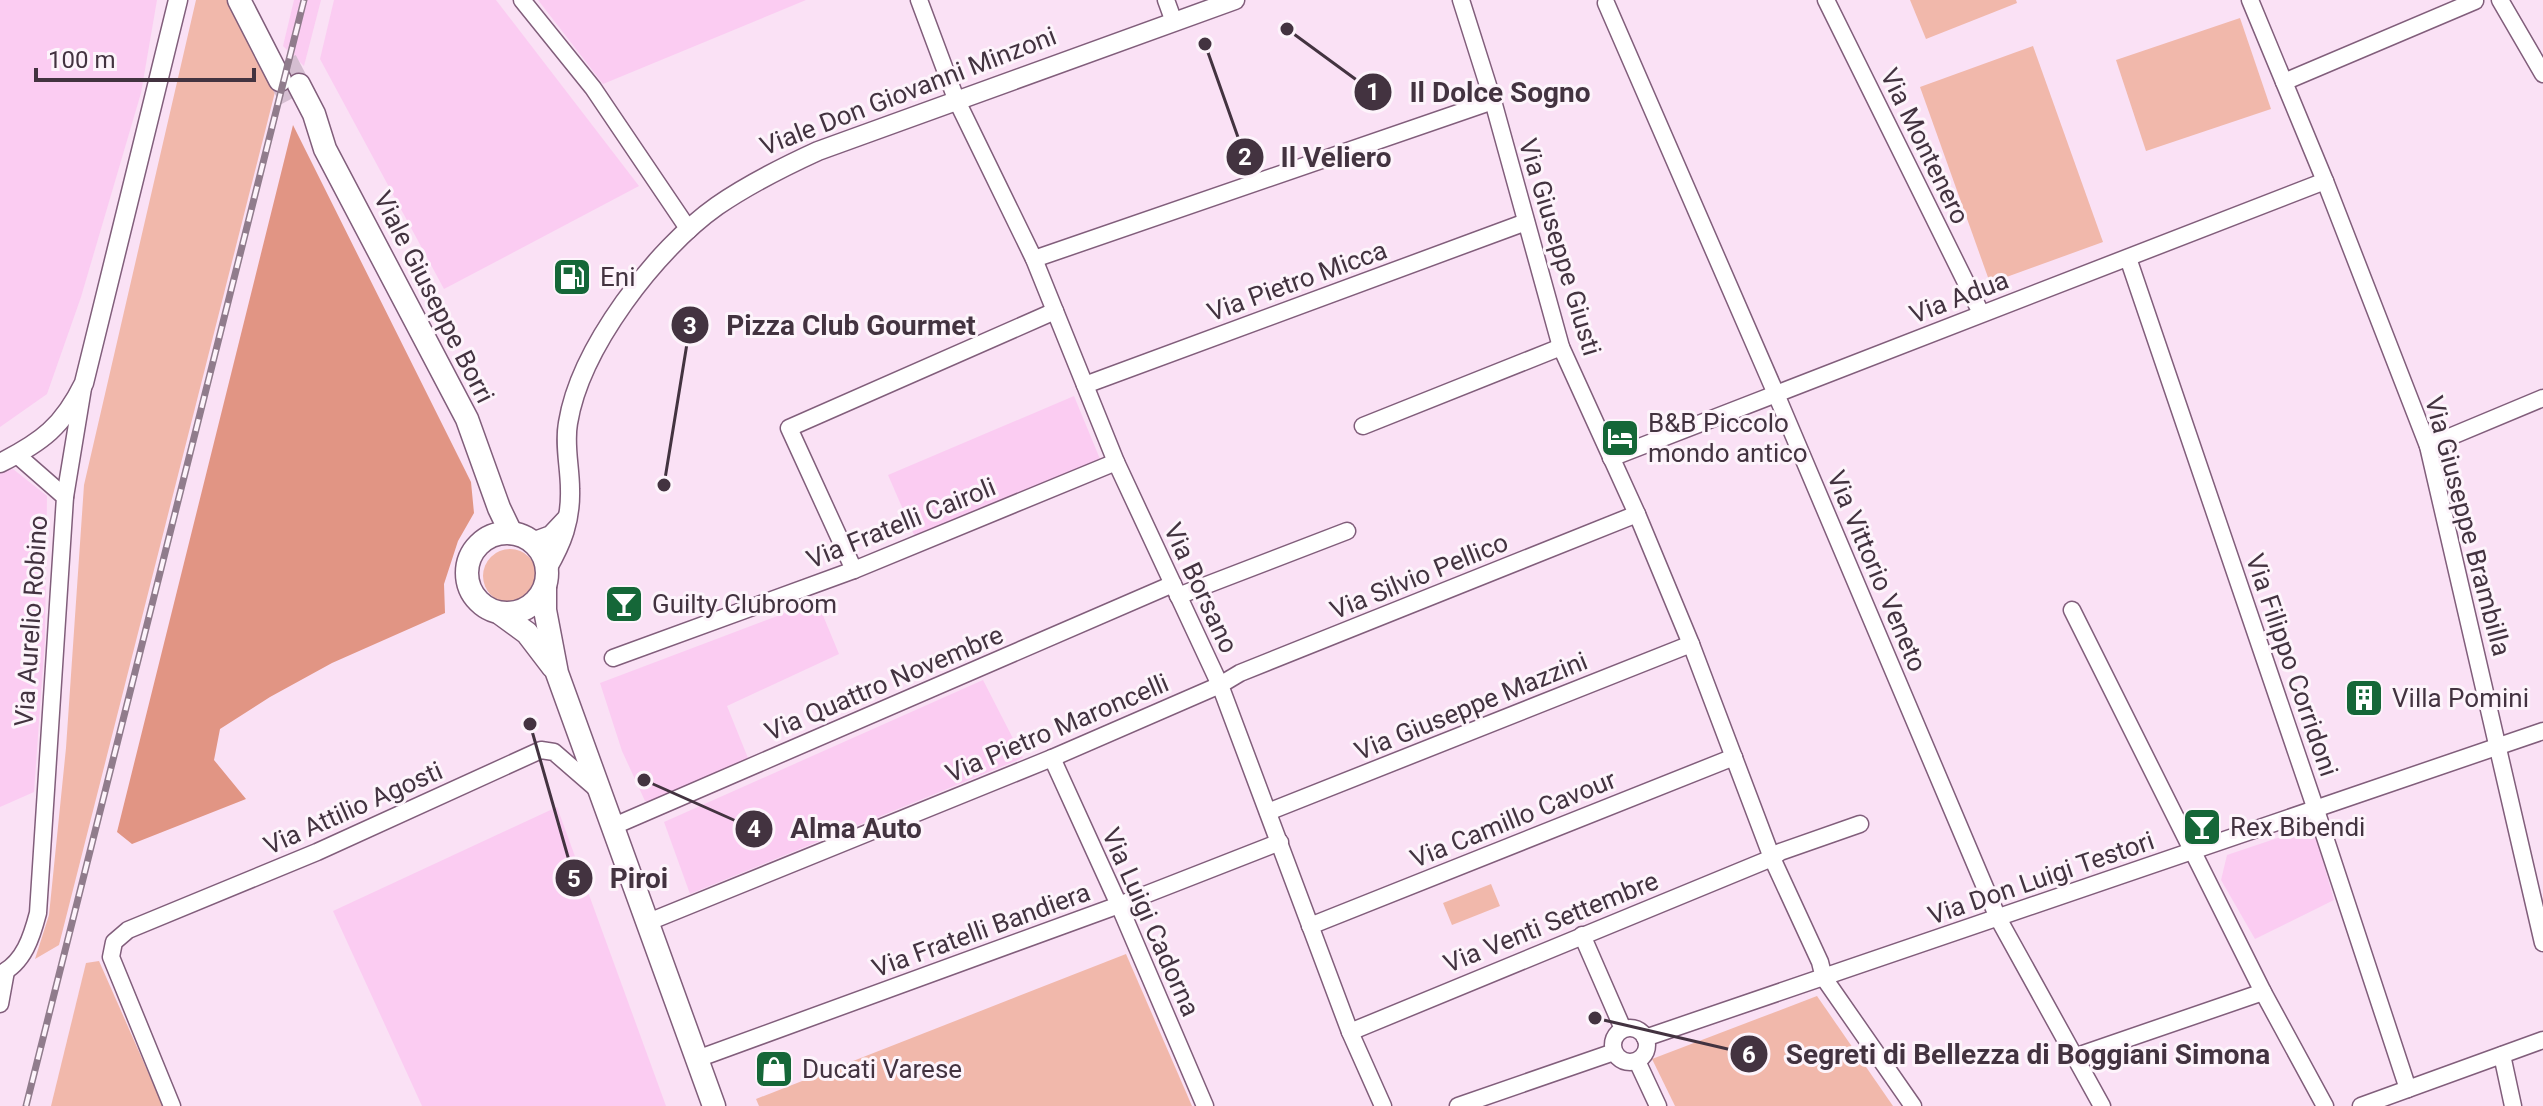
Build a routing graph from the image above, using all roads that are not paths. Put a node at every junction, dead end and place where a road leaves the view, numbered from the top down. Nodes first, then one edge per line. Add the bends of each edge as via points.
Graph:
1 (178, 0) edge
2 (239, 0) edge
3 (253, 0) edge
4 (522, 0) edge
5 (919, 0) edge
6 (1166, 0) edge
7 (1235, 0) edge
8 (1461, 0) edge
9 (1826, 0) edge
10 (2250, 0) edge
11 (2500, 0) edge
12 (2475, 1) edge
13 (1606, 3) dead end
14 (1174, 22) junction
15 (2543, 74) edge
16 (2284, 82) junction
17 (290, 83) junction
18 (956, 99) junction
19 (1493, 101) junction
20 (2325, 181) junction
21 (1526, 222) junction
22 (689, 230) junction
23 (2128, 258) junction
24 (1034, 259) junction
25 (1055, 311) junction
26 (1981, 313) junction
27 (1561, 347) junction
28 (84, 383) junction
29 (1085, 385) junction
30 (1776, 394) junction
31 (2543, 398) edge
32 (1363, 426) dead end
33 (2428, 446) junction
34 (1611, 458) junction
35 (8, 459) edge
36 (1116, 462) junction
37 (486, 475) junction
38 (65, 497) junction
39 (570, 512) junction
40 (1637, 514) junction
41 (1347, 531) dead end
42 (511, 533) junction
43 (484, 539) junction
44 (532, 542) junction
45 (854, 570) junction
46 (546, 578) junction
47 (1176, 590) junction
48 (2072, 610) dead end
49 (501, 614) junction
50 (1691, 644) junction
51 (613, 658) dead end
52 (557, 673) junction
53 (1220, 685) junction
54 (2543, 731) edge
55 (2499, 746) junction
56 (1734, 757) junction
57 (1052, 758) junction
58 (602, 794) junction
59 (2315, 807) junction
60 (1268, 812) junction
61 (1860, 824) dead end
62 (614, 826) junction
63 (1280, 842) junction
64 (2194, 851) junction
65 (1772, 858) junction
66 (1119, 905) junction
67 (1998, 918) junction
68 (646, 923) junction
69 (1310, 926) junction
70 (1582, 935) junction
71 (2543, 943) edge
72 (3, 972) edge
73 (1824, 978) junction
74 (2263, 992) junction
75 (0, 1004) edge
76 (1623, 1029) junction
77 (1350, 1032) junction
78 (1645, 1038) junction
79 (2543, 1040) edge
80 (1614, 1052) junction
81 (2502, 1055) junction
82 (2074, 1057) junction
83 (697, 1059) junction
84 (1637, 1061) junction
85 (2408, 1089) junction
86 (172, 1106) edge
87 (714, 1106) edge
88 (1205, 1106) edge
89 (1383, 1106) edge
90 (1458, 1106) edge
91 (1658, 1106) edge
92 (1913, 1106) edge
93 (2102, 1106) edge
94 (2325, 1106) edge
95 (2361, 1106) edge
96 (2513, 1106) edge

1 - 28 street, Via Aurelio Robino
2 - 17 main road, Viale Giuseppe Borri
3 - 17 main road, Viale Giuseppe Borri
4 - 22 street via 593,88
5 - 18 street, Via Borsano
6 - 14 street
7 - 14 street, Viale Don Giovanni Minzoni
8 - 19 street, Via Giuseppe Giusti
9 - 26 street, Via Montenero
10 - 16 street, Via Giuseppe Brambilla
11 - 15 street
12 - 16 street
13 - 30 street, Via Vittorio Veneto
14 - 18 street, Viale Don Giovanni Minzoni
16 - 20 street, Via Giuseppe Brambilla
17 - 37 main road, Viale Giuseppe Borri via 314,114 325,149 467,419
18 - 22 street, Viale Don Giovanni Minzoni via 767,174
18 - 24 street, Via Borsano
19 - 21 street, Via Giuseppe Giusti
19 - 24 street
20 - 23 street, Via Adua
20 - 33 street, Via Giuseppe Brambilla
21 - 27 street, Via Giuseppe Giusti
21 - 29 street, Via Pietro Micca
22 - 39 street, Viale Don Giovanni Minzoni via 637,285 603,334 578,387 566,450
23 - 26 street, Via Adua
23 - 59 street, Via Filippo Corridoni
24 - 25 street, Via Borsano
25 - 29 street, Via Borsano
25 - 45 street via 789,428
26 - 30 street, Via Adua
27 - 32 street
27 - 34 street, Via Giuseppe Giusti
28 - 35 street, Via Aurelio Robino via 55,429
28 - 38 street, Via Aurelio Robino
29 - 36 street, Via Borsano
30 - 34 street, Via Adua
30 - 67 street, Via Vittorio Veneto
31 - 33 street
33 - 55 street, Via Giuseppe Brambilla
34 - 40 street, Via Giuseppe Giusti
35 - 38 street, Via Aurelio Robino
36 - 45 street, Via Fratelli Cairoli
36 - 47 street, Via Borsano
37 - 42 main road, Viale Giuseppe Borri
37 - 43 main road, Viale Giuseppe Borri
38 - 72 street, Via Aurelio Robino via 38,913 31,940
39 - 44 street via 551,535
39 - 46 street, Viale Don Giovanni Minzoni
40 - 50 street, Via Giuseppe Giusti
40 - 53 street, Via Silvio Pellico
41 - 47 street, Via Quattro Novembre
42 - 43 main road
42 - 44 main road
43 - 49 main road via 467,561 469,589 487,610
44 - 46 main road via 540,550
45 - 51 street, Via Fratelli Cairoli
46 - 49 main road via 538,600 527,609
46 - 52 main road via 545,610
47 - 53 street, Via Borsano
47 - 62 street, Via Quattro Novembre
48 - 64 street
49 - 52 main road via 527,633
50 - 56 street, Via Giuseppe Giusti
50 - 60 street, Via Giuseppe Mazzini
52 - 58 main road
53 - 57 street, Via Pietro Maroncelli
53 - 60 street, Via Borsano
54 - 55 street, Via Don Luigi Testori
55 - 59 street, Via Don Luigi Testori
55 - 71 street, Via Giuseppe Brambilla
56 - 65 street, Via Giuseppe Giusti
56 - 69 street, Via Camillo Cavour
57 - 66 street, Via Luigi Cadorna
57 - 68 street, Via Pietro Maroncelli
58 - 62 main road
58 - 86 street, Via Attilio Agosti via 554,752 541,750 317,852 128,930 114,942 111,957
59 - 64 street, Via Don Luigi Testori
59 - 85 street, Via Filippo Corridoni
60 - 63 street, Via Borsano
61 - 65 street
62 - 68 main road
63 - 66 street, Via Fratelli Bandiera
63 - 69 street, Via Borsano
64 - 67 street, Via Don Luigi Testori
64 - 74 street
65 - 70 street, Via Venti Settembre
65 - 73 street, Via Giuseppe Giusti
66 - 83 street, Via Fratelli Bandiera
66 - 88 street, Via Luigi Cadorna
67 - 73 street, Via Don Luigi Testori
67 - 82 street, Via Vittorio Veneto
68 - 83 main road
69 - 77 street, Via Borsano
70 - 76 street
70 - 77 street, Via Venti Settembre
72 - 75 street
73 - 78 street, Via Don Luigi Testori
73 - 92 street, Via Giuseppe Giusti
74 - 82 street
74 - 94 street
76 - 78 street via 1636,1029
76 - 80 street via 1614,1038
77 - 89 street, Via Borsano
78 - 84 street via 1646,1051
79 - 81 street
80 - 84 street via 1624,1061
80 - 90 street
81 - 85 street
81 - 96 street
82 - 93 street, Via Vittorio Veneto
83 - 87 main road
84 - 91 street
85 - 95 street

